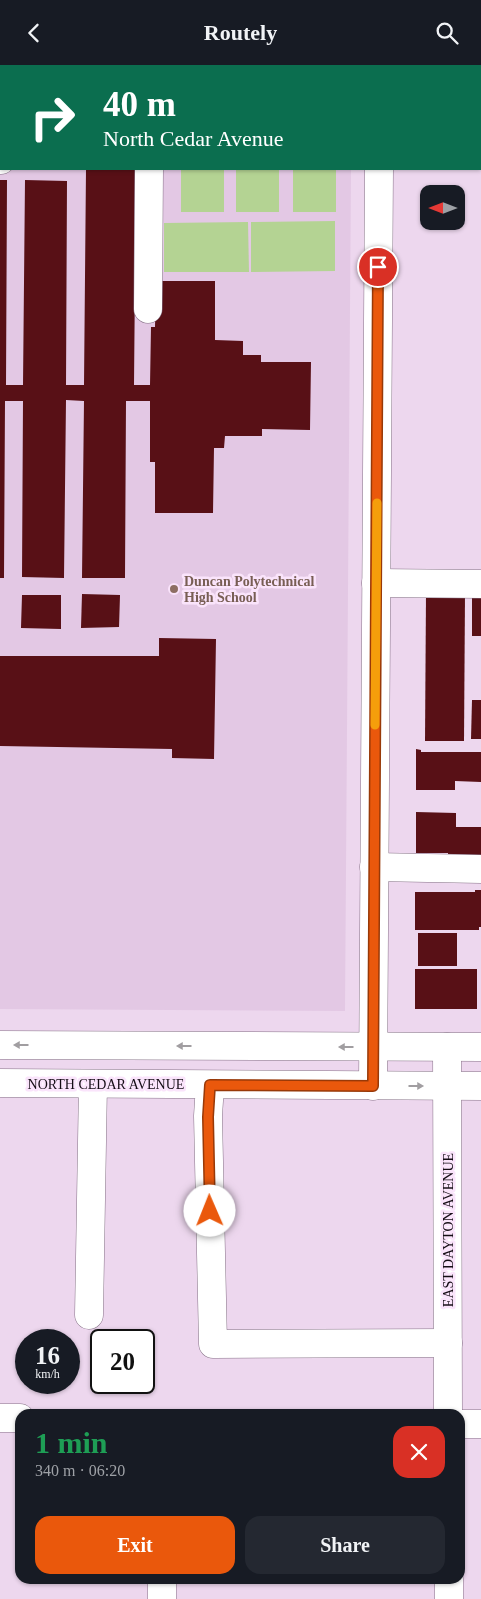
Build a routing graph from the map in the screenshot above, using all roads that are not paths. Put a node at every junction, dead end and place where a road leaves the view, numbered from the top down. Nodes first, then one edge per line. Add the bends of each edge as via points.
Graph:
1 (150, 170) edge
2 (379, 170) edge
3 (148, 309) dead end
4 (376, 583) junction
5 (481, 583) edge
6 (374, 867) junction
7 (481, 869) edge
8 (0, 1045) edge
9 (373, 1047) junction
10 (447, 1047) junction
11 (481, 1047) edge
12 (0, 1083) edge
13 (93, 1084) junction
14 (210, 1085) junction
15 (373, 1086) junction
16 (447, 1086) junction
17 (481, 1087) edge
18 (89, 1315) dead end
19 (448, 1343) junction
20 (448, 1409) edge
21 (0, 1417) edge
22 (15, 1418) edge
23 (465, 1423) edge
24 (481, 1424) edge
25 (162, 1584) edge
26 (449, 1584) edge
27 (162, 1599) edge
28 (449, 1599) edge

1 - 3 street
2 - 4 street
4 - 5 street
4 - 6 street
6 - 7 street
6 - 9 street
9 -> 8 street
9 - 10 street
9 - 15 street
10 - 11 street
10 - 16 street, EAST DAYTON AVENUE
12 - 13 street, NORTH CEDAR AVENUE
13 - 14 street, NORTH CEDAR AVENUE
13 - 18 street
14 - 15 street, NORTH CEDAR AVENUE
14 - 19 street via 213,1344
15 -> 16 street, NORTH CEDAR AVENUE
16 - 17 street, NORTH CEDAR AVENUE
16 - 19 street, EAST DAYTON AVENUE
19 - 20 street, EAST DAYTON AVENUE
21 - 22 street
23 - 24 street
25 - 27 street
26 - 28 street

